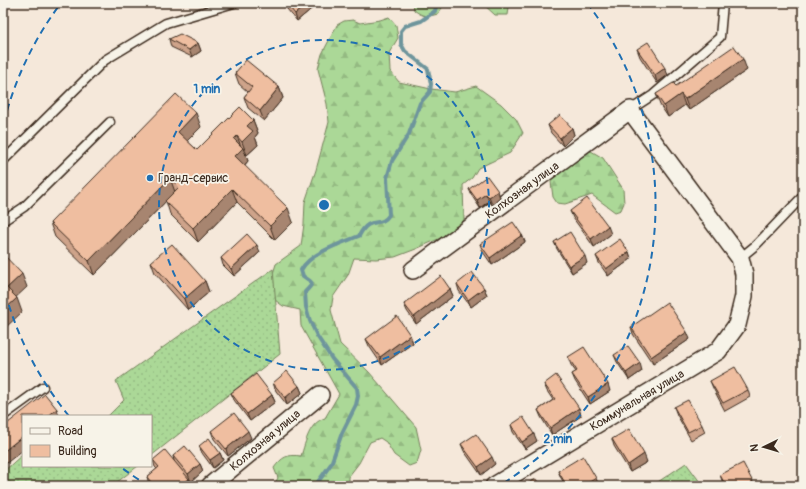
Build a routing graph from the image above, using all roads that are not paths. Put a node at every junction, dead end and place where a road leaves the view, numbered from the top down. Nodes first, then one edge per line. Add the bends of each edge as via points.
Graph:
1 (234, 3) edge
2 (723, 3) edge
3 (630, 110) junction
4 (110, 122) dead end
5 (3, 161) edge
6 (803, 196) edge
7 (3, 222) edge
8 (740, 258) junction
9 (413, 270) dead end
10 (43, 387) dead end
11 (320, 395) dead end
12 (3, 416) edge
13 (210, 486) edge
14 (494, 486) edge

1 - 5 lane via 166,23 105,60
2 - 3 lane via 720,36 653,95
3 - 8 street
3 - 9 street, Колхозная улица
4 - 7 lane via 24,207
6 - 8 lane
8 - 14 street, Коммунальная улица via 744,274 744,296 737,325 718,351
10 - 12 lane
11 - 13 street, Колхозная улица

